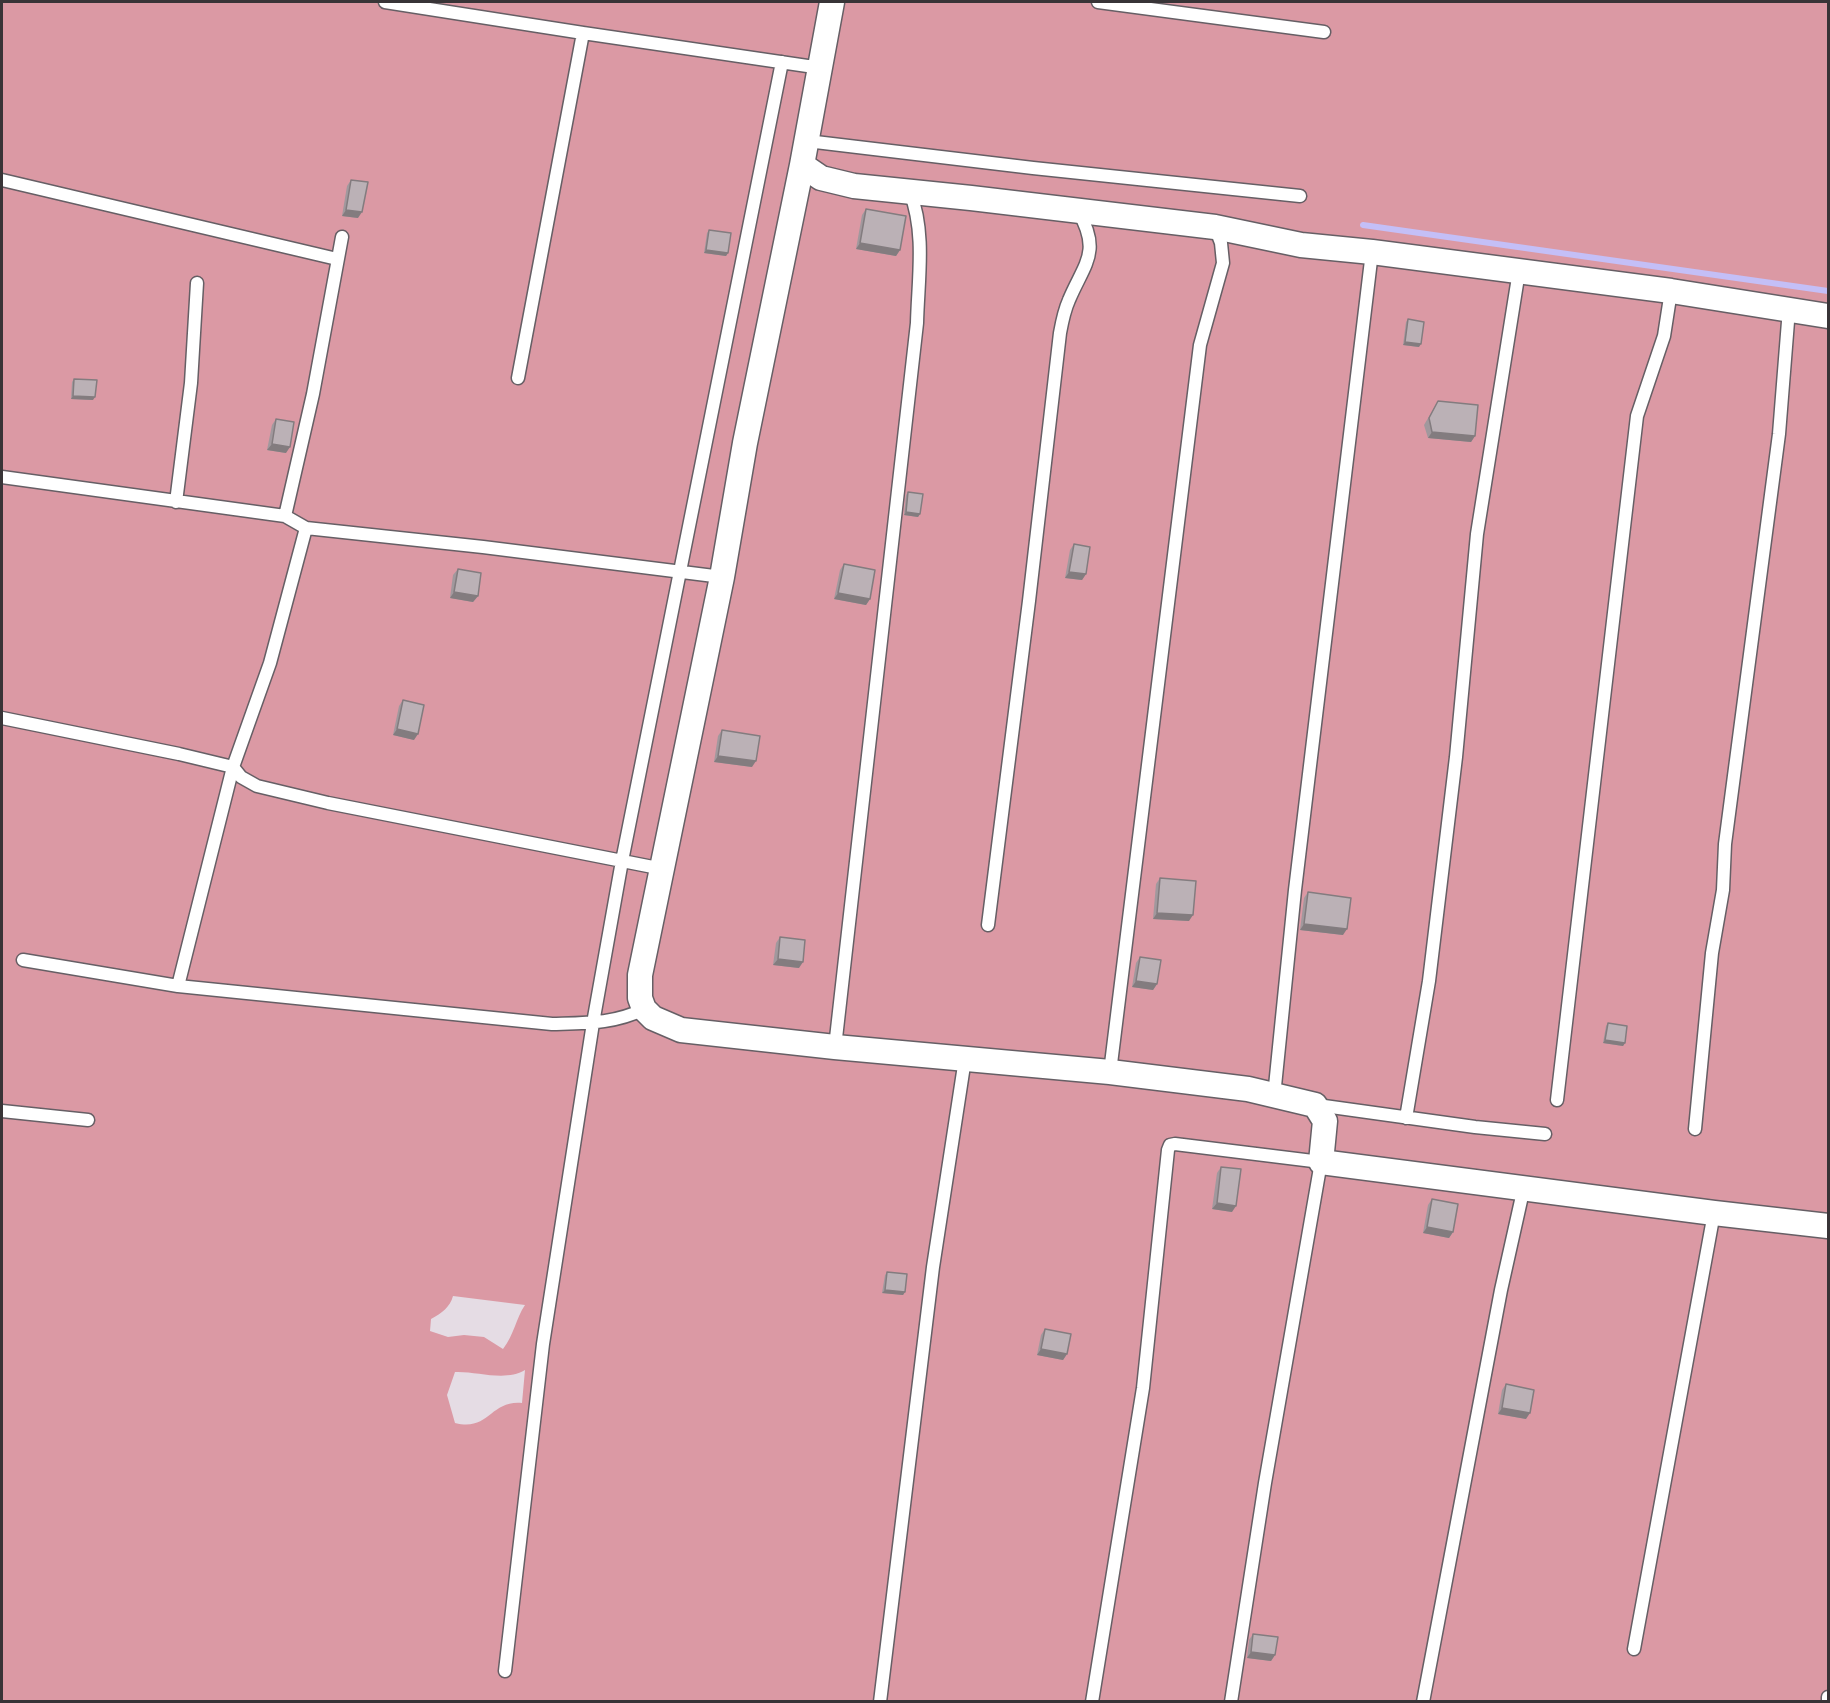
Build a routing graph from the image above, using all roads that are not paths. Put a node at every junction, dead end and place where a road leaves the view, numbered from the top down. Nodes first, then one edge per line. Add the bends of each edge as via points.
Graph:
1 (386, 2) edge
2 (832, 2) edge
3 (1098, 2) edge
4 (1324, 32) dead end
5 (583, 33) junction
6 (782, 62) junction
7 (821, 68) junction
8 (807, 141) junction
9 (802, 165) junction
10 (2, 180) edge
11 (910, 192) junction
12 (1300, 196) dead end
13 (1078, 210) junction
14 (1215, 227) junction
15 (342, 237) dead end
16 (1372, 252) junction
17 (337, 258) junction
18 (1519, 271) junction
19 (197, 283) dead end
20 (1671, 291) junction
21 (1789, 309) junction
22 (1828, 316) edge
23 (518, 378) dead end
24 (2, 477) edge
25 (176, 502) junction
26 (285, 516) junction
27 (306, 528) junction
28 (681, 572) junction
29 (722, 577) junction
30 (2, 718) edge
31 (233, 767) junction
32 (622, 861) junction
33 (663, 869) junction
34 (988, 926) dead end
35 (23, 960) dead end
36 (178, 986) junction
37 (644, 1009) junction
38 (593, 1023) junction
39 (835, 1047) junction
40 (965, 1059) junction
41 (1110, 1072) junction
42 (1274, 1096) junction
43 (1557, 1100) dead end
44 (1315, 1105) junction
45 (2, 1111) edge
46 (1406, 1118) junction
47 (88, 1120) dead end
48 (1695, 1129) dead end
49 (1545, 1134) dead end
50 (1321, 1162) junction
51 (1524, 1187) junction
52 (1714, 1213) junction
53 (1828, 1226) edge
54 (1634, 1649) dead end
55 (505, 1671) dead end
56 (1828, 1697) edge
57 (880, 1701) edge
58 (1092, 1701) edge
59 (1231, 1701) edge
60 (1423, 1701) edge
61 (1828, 1701) edge

1 - 5 lane
2 - 7 street
3 - 4 lane
5 - 6 lane
5 - 23 lane
6 - 7 lane
6 - 28 lane
7 - 8 street
8 - 9 street
8 - 12 lane
9 - 11 street via 821,178
9 - 29 street
10 - 17 lane
11 - 13 street
11 - 39 lane via 920,229 917,323
13 - 14 street
13 - 34 lane via 1088,228 1090,243 1087,265 1069,299 1060,333
14 - 16 street via 1301,245
14 - 41 lane via 1223,263 1200,345
15 - 17 lane
16 - 18 street
16 - 42 lane
17 - 26 lane via 313,394
18 - 20 street
18 - 46 lane via 1477,534 1429,981
19 - 25 lane via 191,383
20 - 21 street
20 - 43 lane via 1664,336 1637,416
21 - 22 street
21 - 48 lane via 1779,434 1725,844
24 - 25 lane
25 - 26 lane
26 - 27 lane
27 - 28 lane
27 - 31 lane via 270,663
28 - 29 lane
28 - 32 lane
29 - 33 street
30 - 31 lane
31 - 32 lane via 257,786 298,796
31 - 36 lane
32 - 33 lane
32 - 38 lane
33 - 37 street via 640,975
35 - 36 lane
36 - 38 lane via 552,1024
37 - 38 lane via 627,1017
37 - 39 street via 653,1018 681,1030
38 - 55 lane via 543,1344
39 - 40 street
40 - 41 street
40 - 57 lane via 933,1267
41 - 42 street via 1248,1089
42 - 44 street
44 - 46 lane
44 - 50 street via 1325,1121
45 - 47 lane
46 - 49 lane
50 - 51 street
50 - 58 lane via 1170,1145 1143,1388
50 - 59 lane
51 - 52 street
51 - 60 lane
52 - 53 street
52 - 54 lane
56 - 61 lane

